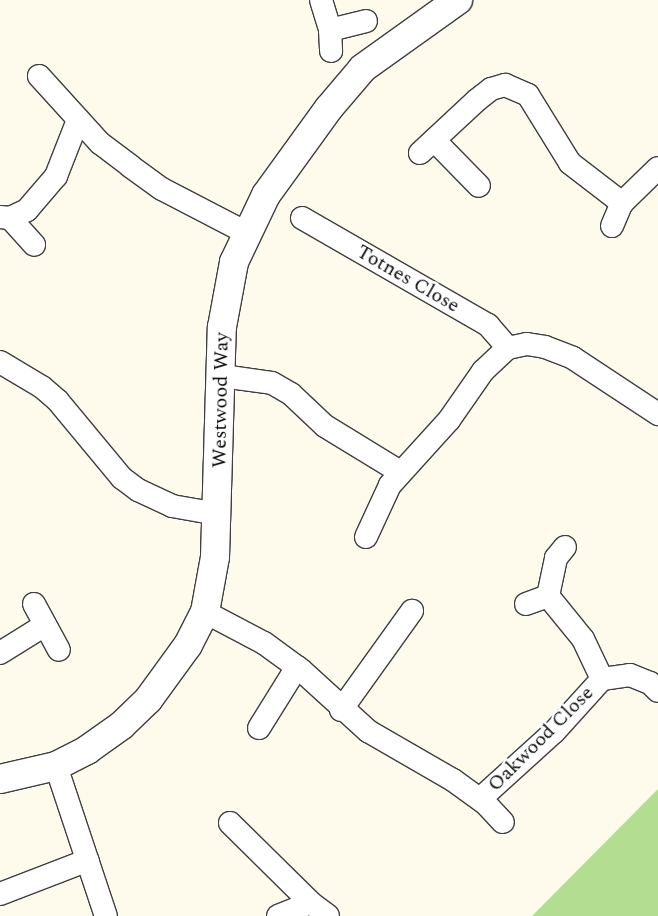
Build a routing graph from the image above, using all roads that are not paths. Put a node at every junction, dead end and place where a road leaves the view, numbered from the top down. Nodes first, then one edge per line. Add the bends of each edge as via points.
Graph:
1 (321, 0) edge
2 (458, 0) edge
3 (366, 21) dead end
4 (39, 76) dead end
5 (78, 120) junction
6 (658, 168) edge
7 (479, 186) dead end
8 (622, 203) junction
9 (5, 217) edge
10 (302, 218) dead end
11 (612, 226) dead end
12 (247, 233) junction
13 (34, 245) dead end
14 (508, 348) junction
15 (0, 362) edge
16 (222, 376) junction
17 (658, 414) edge
18 (400, 472) junction
19 (218, 514) junction
20 (366, 537) dead end
21 (565, 547) dead end
22 (548, 596) junction
23 (34, 604) dead end
24 (526, 604) dead end
25 (412, 611) dead end
26 (205, 612) junction
27 (45, 625) junction
28 (59, 650) dead end
29 (0, 653) edge
30 (297, 667) junction
31 (602, 679) junction
32 (658, 691) edge
33 (340, 710) junction
34 (259, 728) dead end
35 (56, 766) junction
36 (0, 779) edge
37 (480, 799) junction
38 (503, 822) dead end
39 (230, 824) dead end
40 (88, 860) junction
41 (0, 894) edge
42 (319, 910) edge
43 (106, 916) edge
44 (278, 916) edge

1 - 3 street via 331,41
2 - 12 street, Westwood Way via 363,68 329,108 266,195
4 - 5 street
5 - 9 street via 56,176 27,210
5 - 12 street via 100,143 162,190
6 - 8 street
7 - 8 street via 427,147 491,89 505,85 528,95 570,163
8 - 11 street
9 - 13 street
10 - 14 street, Totnes Close via 488,325
12 - 16 street, Westwood Way via 234,262 227,294 222,327
14 - 17 street via 526,344 545,347 573,358
14 - 18 street via 483,371 449,420
15 - 19 street via 42,387 122,478 138,490 172,506
16 - 18 street via 272,383 325,426
16 - 19 street, Westwood Way
18 - 20 street via 390,485
19 - 26 street, Westwood Way
21 - 22 street via 556,558
22 - 24 street
22 - 31 street, Oakwood Close via 583,639
23 - 27 street
25 - 33 street
26 - 30 street, Oakwood Close via 264,643
26 - 35 street, Westwood Way via 170,673 148,700 87,750
27 - 28 street
27 - 29 street
30 - 33 street, Oakwood Close
30 - 34 street
31 - 32 street, Oakwood Close via 630,675 650,683
31 - 37 street, Oakwood Close via 554,732
33 - 37 street, Oakwood Close via 368,731 428,764
35 - 36 street, Westwood Way
35 - 40 street
37 - 38 street, Oakwood Close
39 - 42 street
40 - 41 street
40 - 43 street
42 - 44 street

